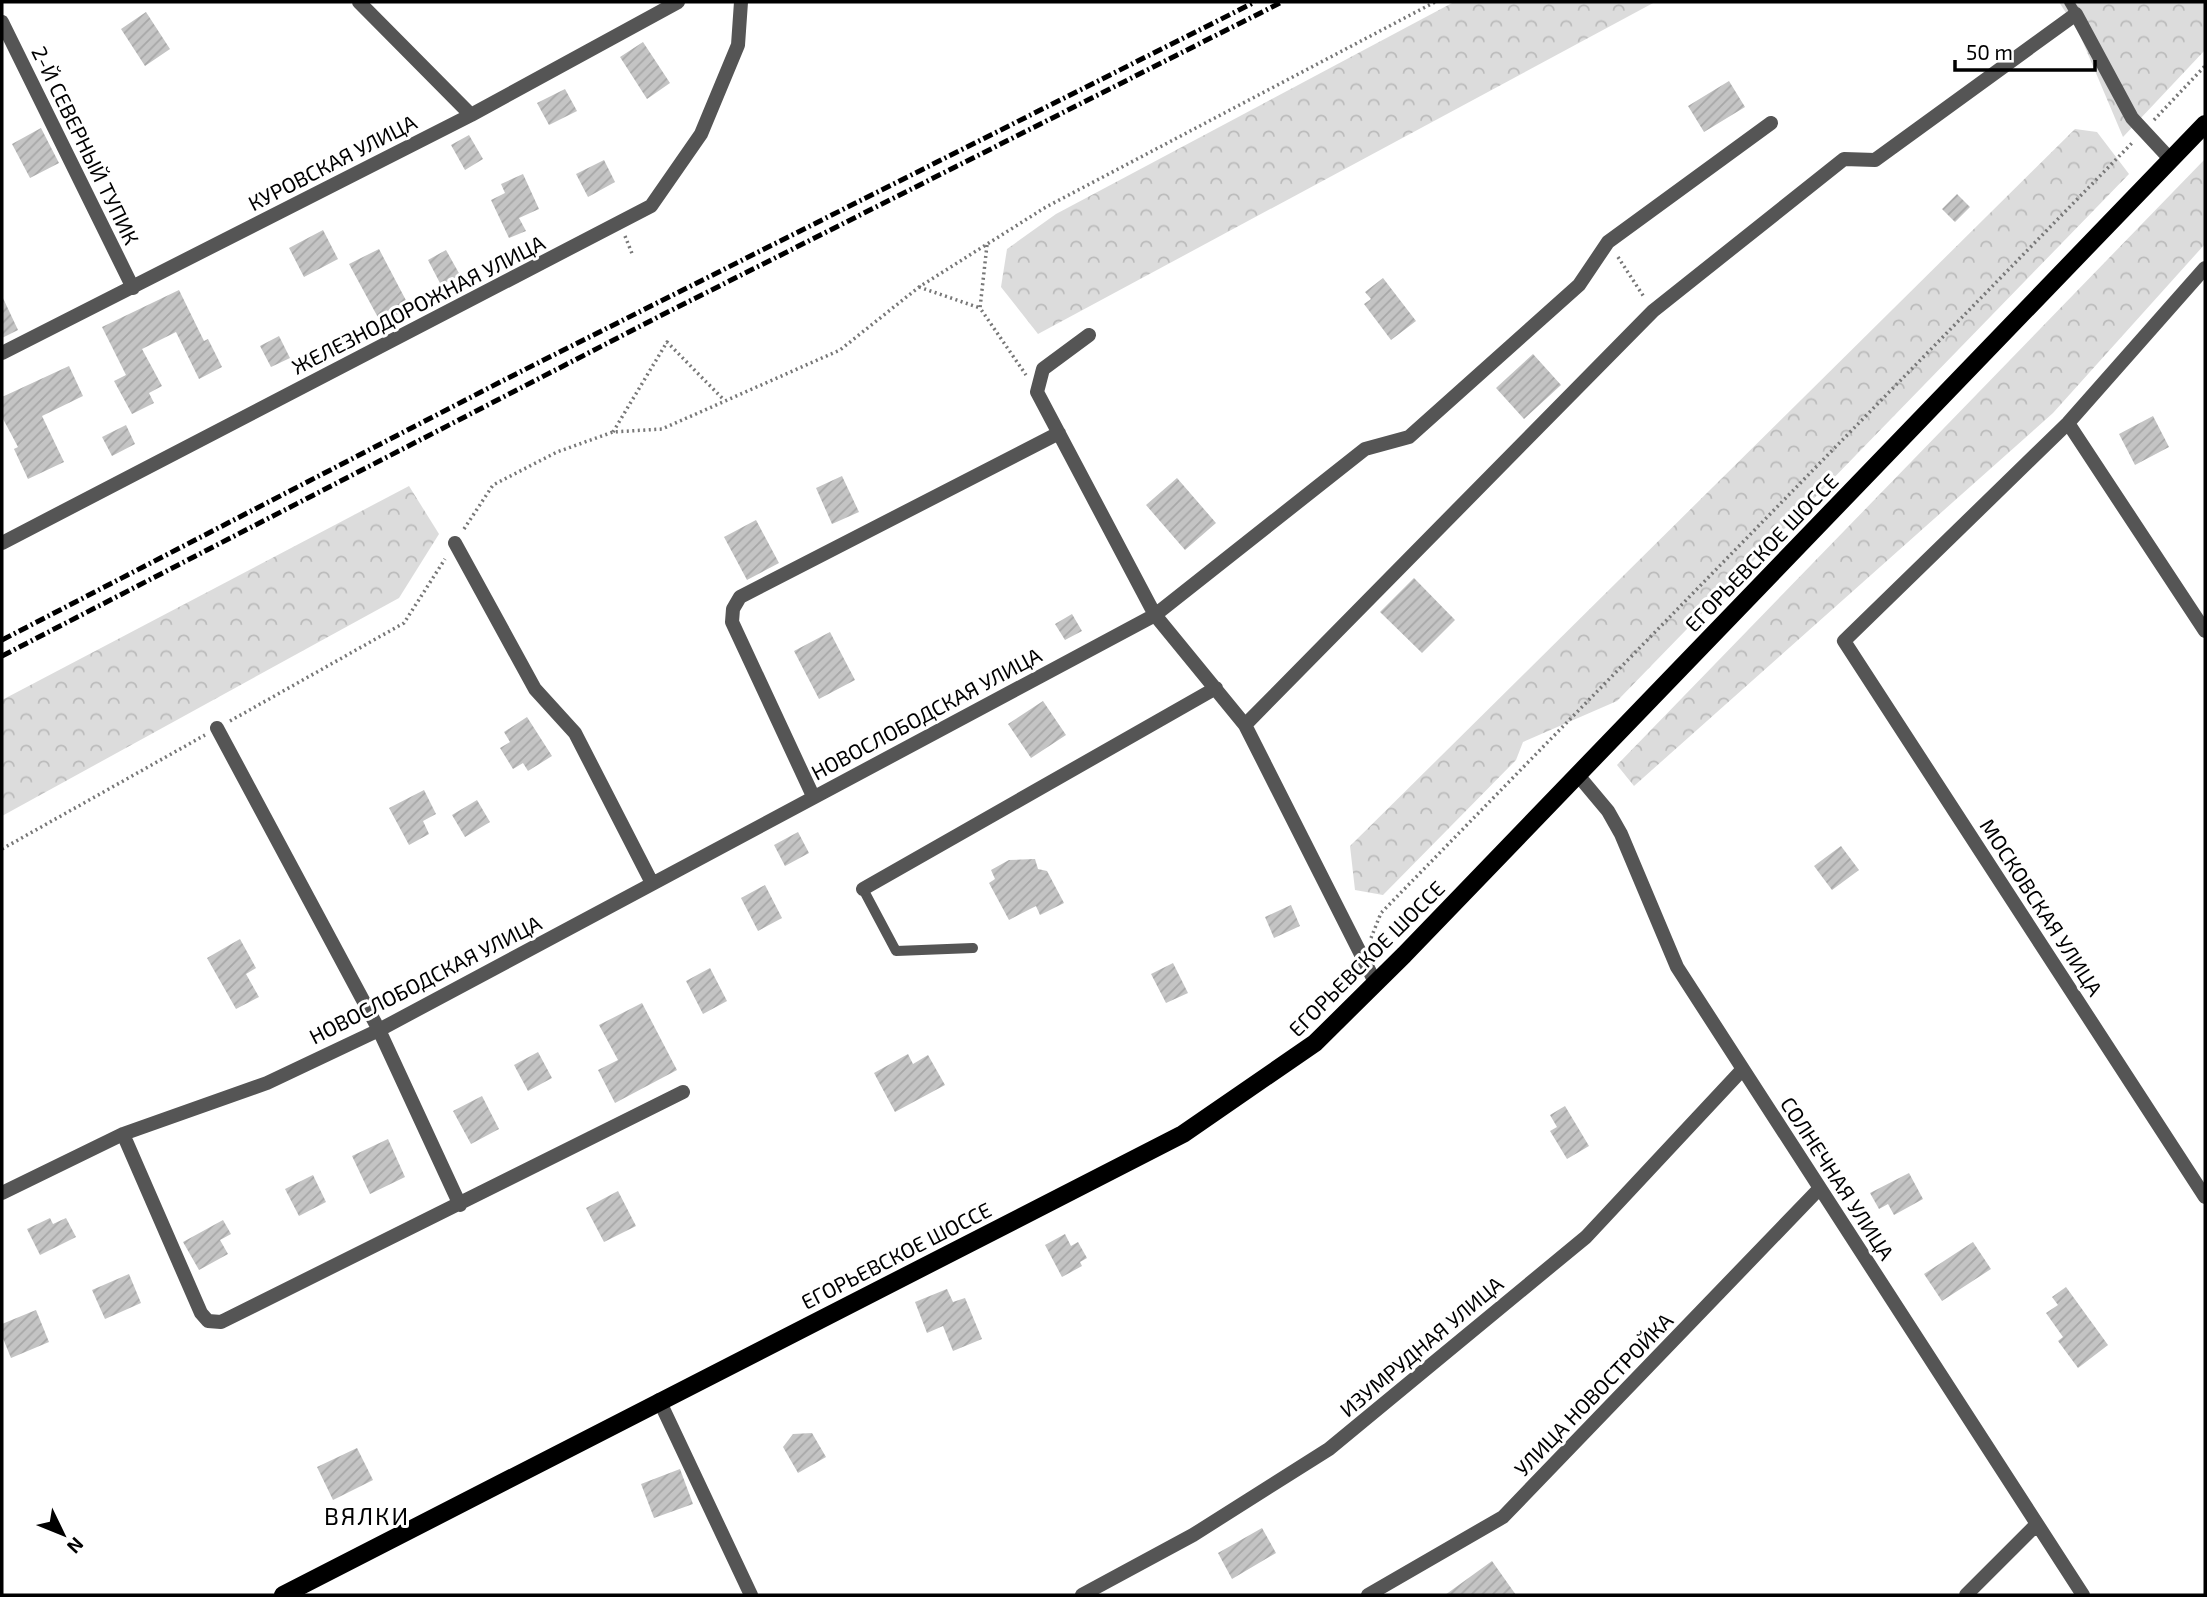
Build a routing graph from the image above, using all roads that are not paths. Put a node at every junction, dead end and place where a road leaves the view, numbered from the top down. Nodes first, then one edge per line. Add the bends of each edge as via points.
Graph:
1 (359, 2) edge
2 (678, 2) edge
3 (741, 2) edge
4 (2073, 8) edge
5 (2, 22) edge
6 (471, 115) junction
7 (1770, 123) dead end
8 (2205, 124) edge
9 (2171, 160) junction
10 (2205, 268) edge
11 (133, 288) junction
12 (1089, 335) dead end
13 (2, 353) edge
14 (2068, 424) junction
15 (1059, 433) junction
16 (2, 543) edge
17 (453, 547) road end
18 (1155, 615) junction
19 (2205, 631) edge
20 (1216, 688) junction
21 (1245, 725) junction
22 (217, 728) road end
23 (1577, 774) junction
24 (813, 796) junction
25 (652, 883) junction
26 (863, 889) joint
27 (973, 948) dead end
28 (1376, 984) junction
29 (379, 1030) junction
30 (1742, 1070) junction
31 (683, 1091) dead end
32 (124, 1134) junction
33 (1820, 1188) junction
34 (2, 1193) edge
35 (2205, 1197) edge
36 (460, 1205) junction
37 (659, 1400) junction
38 (2037, 1524) junction
39 (283, 1595) edge
40 (751, 1595) edge
41 (1082, 1595) edge
42 (1368, 1595) edge
43 (1966, 1595) edge
44 (2083, 1595) edge

1 - 6 street
2 - 6 street, КУРОВСКАЯ УЛИЦА
3 - 16 street, ЖЕЛЕЗНОДОРОЖНАЯ УЛИЦА via 738,45 701,134 652,206
4 - 9 street via 2132,118
4 - 21 street via 1875,160 1844,159 1653,311
5 - 11 street, 2-Й СЕВЕРНЫЙ ТУПИК
6 - 11 street, КУРОВСКАЯ УЛИЦА
7 - 18 street, НОВОСЛОБОДСКАЯ УЛИЦА via 1608,242 1579,285 1409,437 1365,449
8 - 9 main road, ЕГОРЬЕВСКОЕ ШОССЕ
9 - 23 main road, ЕГОРЬЕВСКОЕ ШОССЕ
10 - 14 street
11 - 13 street, КУРОВСКАЯ УЛИЦА
12 - 15 street via 1043,369 1037,392
14 - 19 street
14 - 35 street, МОСКОВСКАЯ УЛИЦА via 1844,641
15 - 18 street
15 - 24 street via 740,597 732,622
17 - 25 street via 535,689 575,733
18 - 20 street
18 - 24 street, НОВОСЛОБОДСКАЯ УЛИЦА
20 - 21 street
20 - 26 street
21 - 28 street
22 - 29 street
23 - 28 main road, ЕГОРЬЕВСКОЕ ШОССЕ
23 - 30 street, СОЛНЕЧНАЯ УЛИЦА via 1621,834 1668,950
24 - 25 street, НОВОСЛОБОДСКАЯ УЛИЦА
25 - 29 street, НОВОСЛОБОДСКАЯ УЛИЦА
26 - 27 lane via 896,951
28 - 37 main road, ЕГОРЬЕВСКОЕ ШОССЕ via 1315,1043 1182,1134
29 - 32 street, НОВОСЛОБОДСКАЯ УЛИЦА via 267,1083
29 - 36 street
30 - 33 street, СОЛНЕЧНАЯ УЛИЦА
30 - 41 street, ИЗУМРУДНАЯ УЛИЦА via 1586,1237 1329,1449 1193,1535
31 - 36 street
32 - 34 street, НОВОСЛОБОДСКАЯ УЛИЦА
32 - 36 street via 208,1321 221,1322
33 - 38 street, СОЛНЕЧНАЯ УЛИЦА
33 - 42 street, УЛИЦА НОВОСТРОЙКА via 1503,1517
37 - 39 main road, ЕГОРЬЕВСКОЕ ШОССЕ
37 - 40 street
38 - 43 street
38 - 44 street, СОЛНЕЧНАЯ УЛИЦА

